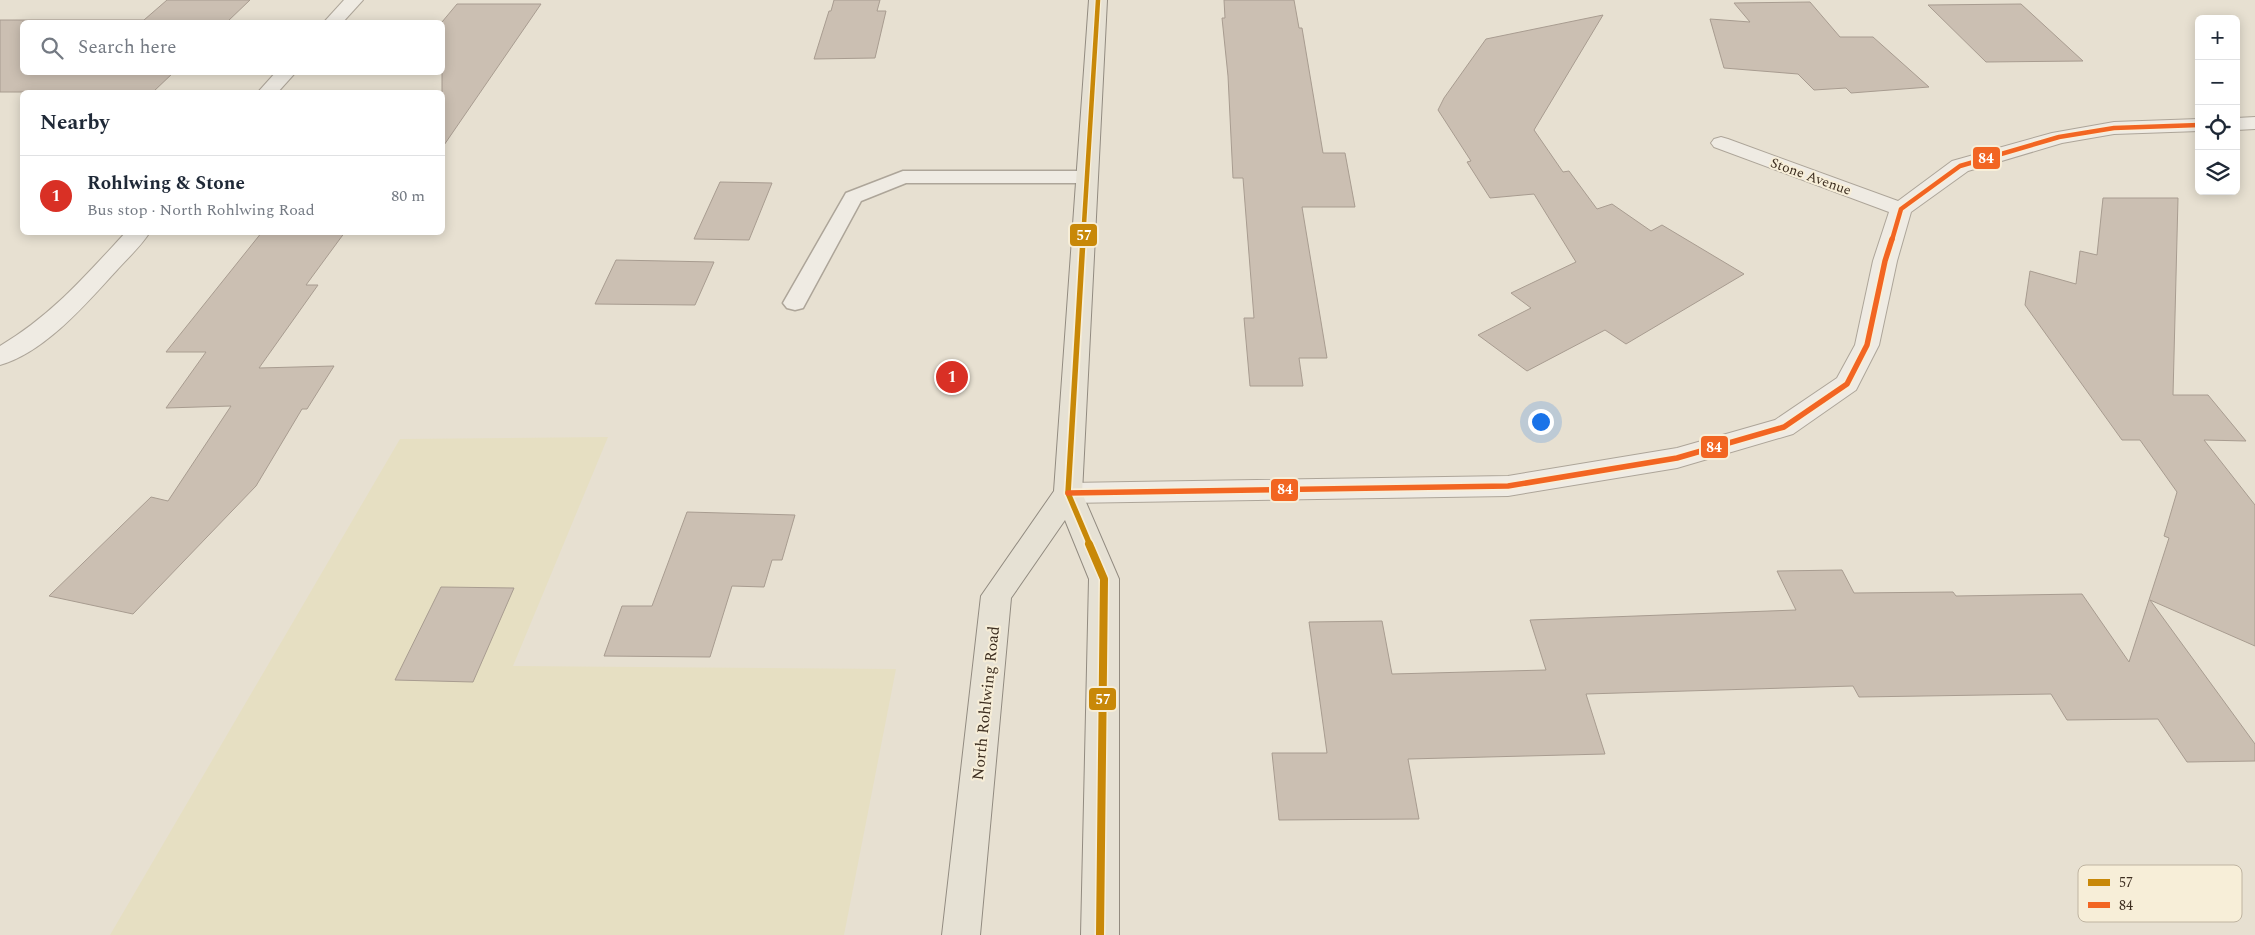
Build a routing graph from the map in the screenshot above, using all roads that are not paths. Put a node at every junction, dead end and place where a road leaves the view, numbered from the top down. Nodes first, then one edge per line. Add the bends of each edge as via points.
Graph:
1 (354, 0) edge
2 (1098, 0) edge
3 (335, 20) edge
4 (284, 75) edge
5 (270, 90) edge
6 (2255, 123) edge
7 (2240, 124) edge
8 (2195, 125) edge
9 (1721, 143) dead end
10 (1088, 178) junction
11 (1901, 209) junction
12 (136, 235) edge
13 (795, 302) dead end
14 (0, 357) edge
15 (1068, 493) junction
16 (961, 935) edge
17 (1100, 935) edge

1 - 3 street
2 - 10 main road
4 - 5 street
6 - 7 street
8 - 11 street via 2114,128 2058,137 1960,166
9 - 11 street, Stone Avenue
10 - 13 lane via 903,177 853,197
10 - 15 main road
11 - 15 street via 1885,261 1867,345 1847,384 1784,427 1677,458 1508,486
12 - 14 street via 71,306 35,336
15 - 16 main road, North Rohlwing Road via 996,596
15 - 17 main road via 1104,579

